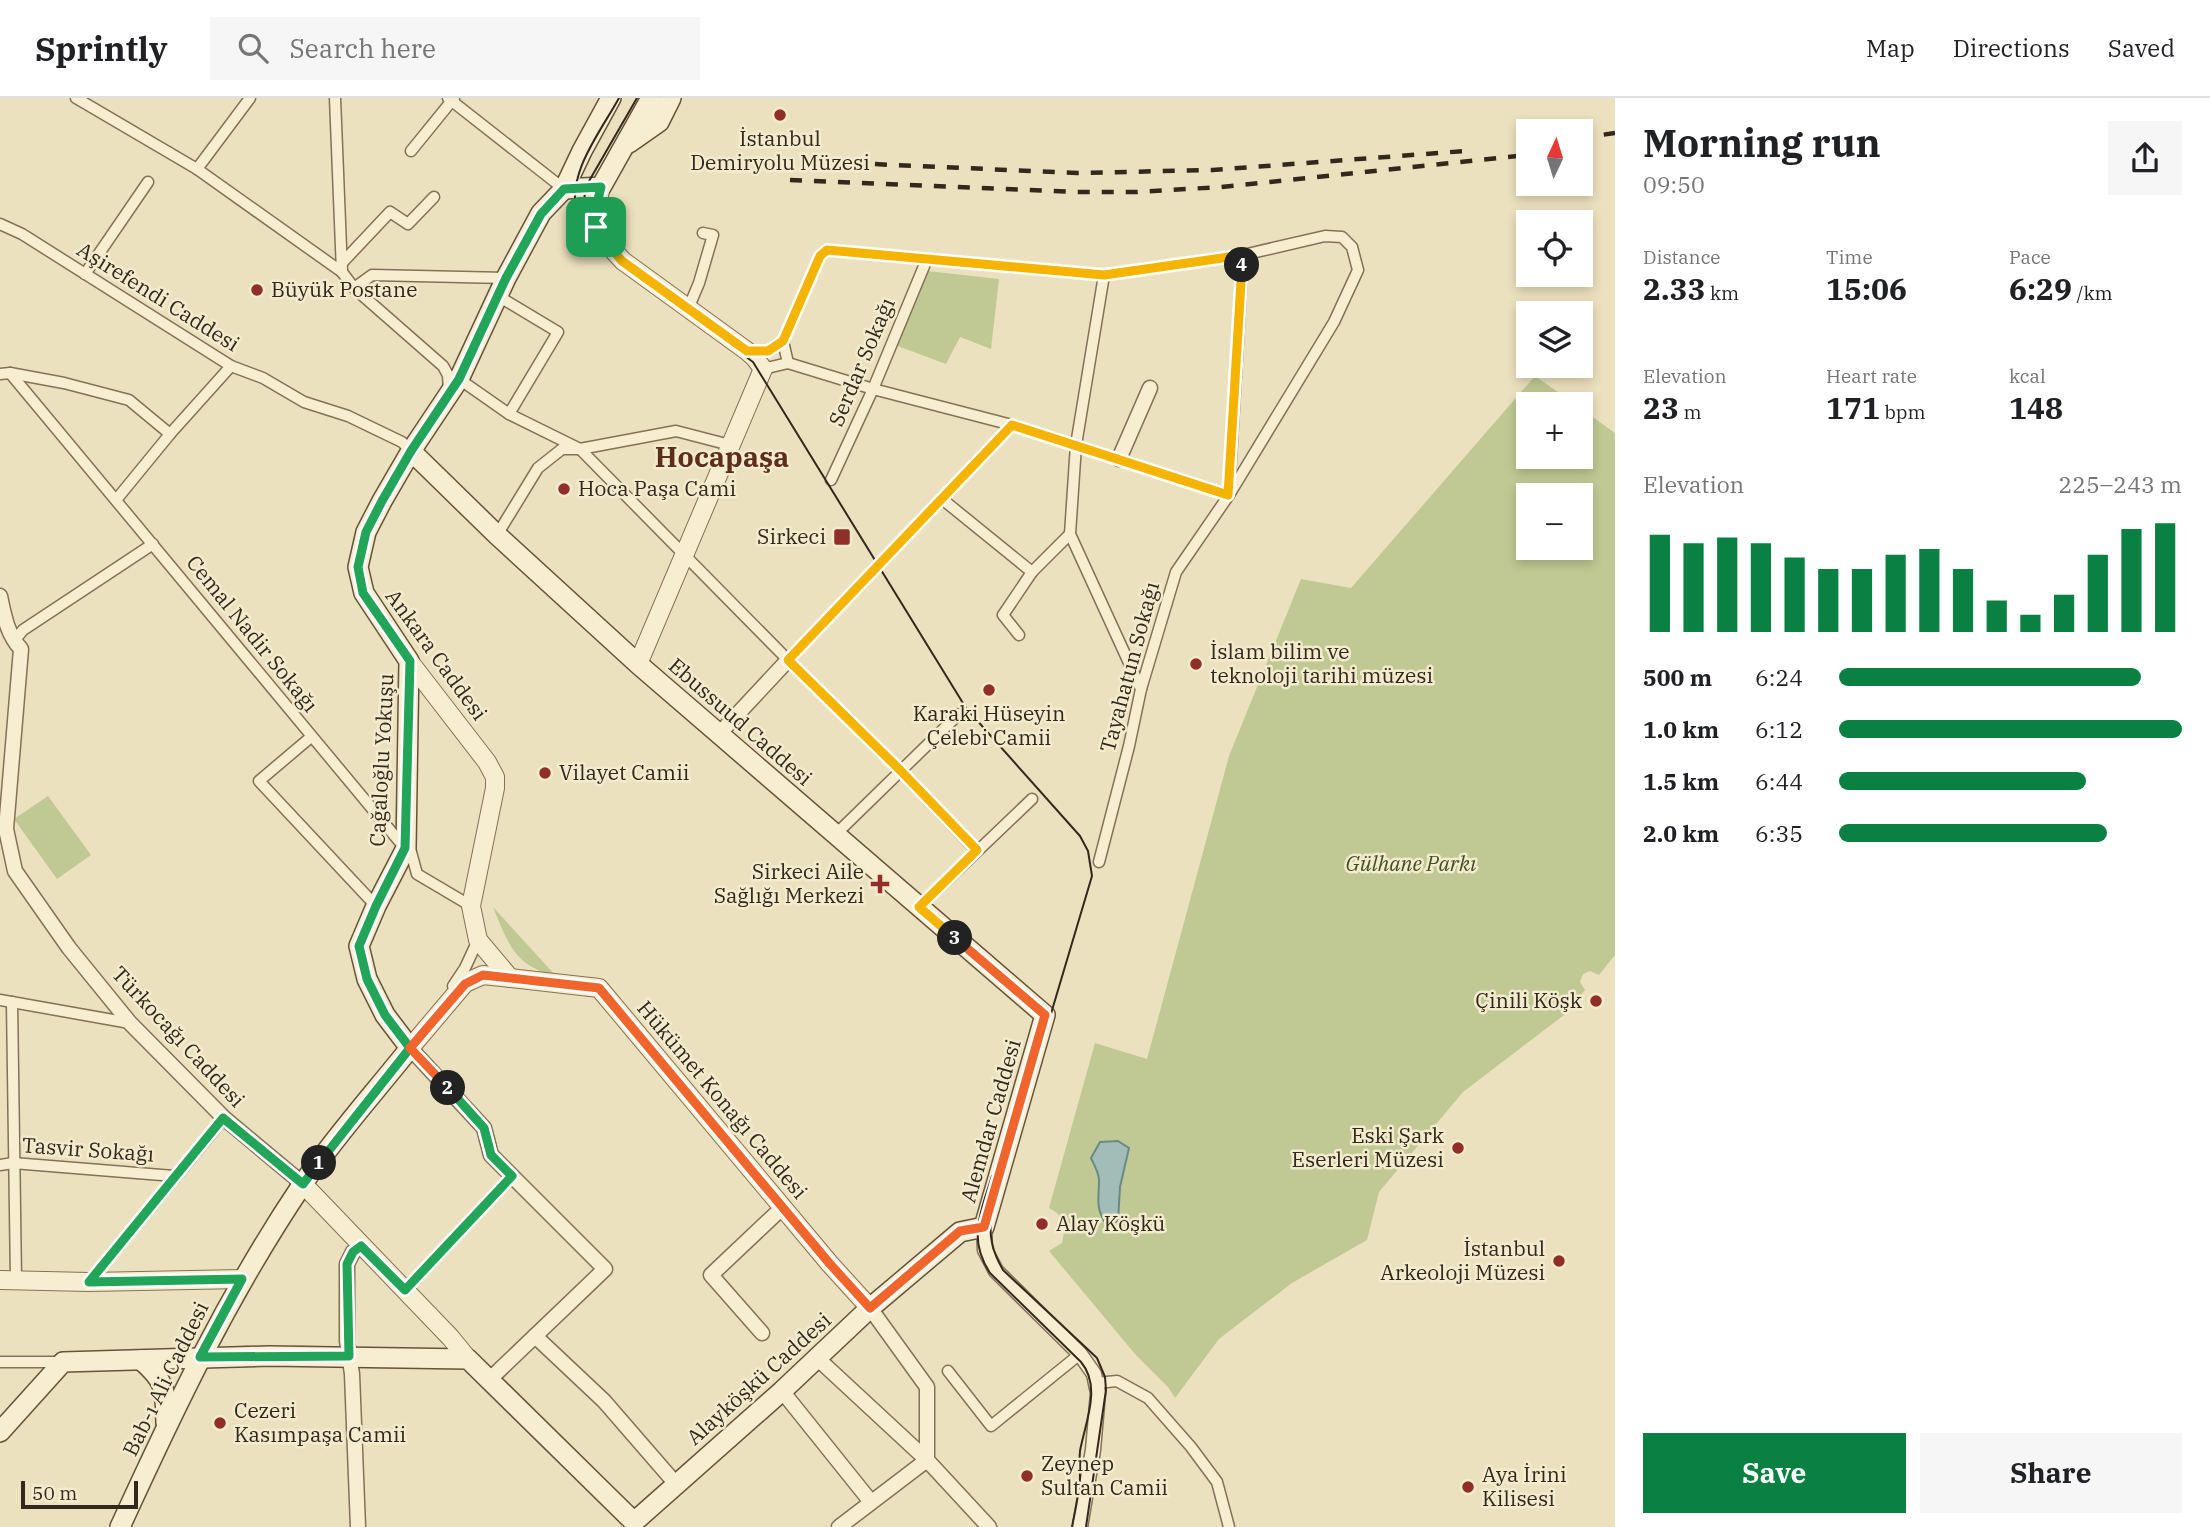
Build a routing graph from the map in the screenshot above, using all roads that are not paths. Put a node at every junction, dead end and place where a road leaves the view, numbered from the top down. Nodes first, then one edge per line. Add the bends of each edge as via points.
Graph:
1 (76, 98) edge
2 (250, 98) edge
3 (334, 98) edge
4 (651, 98) edge
5 (671, 98) edge
6 (451, 99) edge
7 (604, 100) edge
8 (625, 146) junction
9 (411, 151) dead end
10 (197, 169) junction
11 (148, 182) dead end
12 (601, 187) junction
13 (564, 189) junction
14 (434, 197) dead end
15 (0, 224) edge
16 (703, 233) dead end
17 (1243, 255) junction
18 (927, 259) junction
19 (341, 268) junction
20 (85, 274) junction
21 (1104, 275) junction
22 (502, 287) junction
23 (355, 288) junction
24 (688, 309) junction
25 (783, 341) junction
26 (747, 351) junction
27 (788, 363) junction
28 (231, 366) junction
29 (763, 369) junction
30 (5, 374) edge
31 (454, 386) junction
32 (1150, 388) dead end
33 (873, 389) junction
34 (509, 414) junction
35 (1012, 425) junction
36 (170, 434) junction
37 (730, 445) junction
38 (1076, 445) junction
39 (580, 449) junction
40 (411, 451) junction
41 (1119, 459) junction
42 (831, 480) dead end
43 (1228, 495) junction
44 (942, 499) junction
45 (116, 500) junction
46 (1070, 534) junction
47 (497, 535) junction
48 (153, 544) junction
49 (685, 556) junction
50 (1032, 572) junction
51 (0, 596) edge
52 (1019, 635) dead end
53 (14, 641) junction
54 (788, 660) junction
55 (410, 661) junction
56 (638, 664) junction
57 (1141, 689) junction
58 (959, 714) dead end
59 (719, 734) junction
60 (311, 737) junction
61 (900, 770) junction
62 (1032, 799) dead end
63 (3, 829) edge
64 (835, 835) junction
65 (405, 848) junction
66 (977, 850) junction
67 (1099, 862) dead end
68 (376, 906) junction
69 (471, 906) junction
70 (919, 907) junction
71 (478, 940) junction
72 (510, 978) junction
73 (0, 1000) edge
74 (12, 1002) junction
75 (1044, 1019) joint
76 (130, 1023) junction
77 (408, 1045) junction
78 (0, 1090) edge
79 (13, 1090) junction
80 (223, 1118) junction
81 (13, 1163) junction
82 (0, 1165) edge
83 (174, 1176) junction
84 (512, 1176) junction
85 (303, 1184) junction
86 (782, 1208) junction
87 (984, 1227) junction
88 (361, 1246) junction
89 (242, 1279) junction
90 (8, 1280) edge
91 (89, 1282) junction
92 (405, 1290) junction
93 (870, 1308) junction
94 (762, 1334) dead end
95 (535, 1336) junction
96 (1080, 1354) junction
97 (349, 1356) junction
98 (200, 1357) junction
99 (817, 1358) junction
100 (468, 1359) junction
101 (141, 1360) junction
102 (0, 1362) edge
103 (63, 1363) junction
104 (948, 1371) dead end
105 (489, 1380) junction
106 (1097, 1383) junction
107 (782, 1391) junction
108 (166, 1425) junction
109 (0, 1433) edge
110 (927, 1460) junction
111 (676, 1484) junction
112 (871, 1502) junction
113 (633, 1525) edge
114 (120, 1527) edge
115 (358, 1527) edge
116 (839, 1527) edge
117 (989, 1527) edge
118 (1080, 1527) edge
119 (1229, 1527) edge

1 - 10 street
2 - 10 street
3 - 19 street
4 - 8 main road
5 - 8 main road via 659,122
6 - 9 street
6 - 13 street
7 - 13 main road, Ankara Caddesi
8 - 12 main road
10 - 19 street
11 - 20 street
12 - 13 main road
12 - 24 street via 595,212 602,238 622,261
13 - 22 main road, Ankara Caddesi via 541,214
14 - 19 street via 408,224 390,212
15 - 20 street, Aşirefendi Caddesi
16 - 24 street via 713,235
17 - 21 street
17 - 43 street
17 - 43 street, Tayahatun Sokağı via 1325,236 1342,237 1352,247 1357,270 1334,322
18 - 21 street
18 - 25 street via 827,250 820,256
18 - 33 street, Serdar Sokağı
19 - 23 street
20 - 28 street, Aşirefendi Caddesi
21 - 38 street
22 - 23 street via 372,275
22 - 31 main road, Ankara Caddesi
22 - 34 street via 558,332
23 - 31 street via 443,366
24 - 26 street
25 - 26 street via 768,351
25 - 27 street
26 - 29 street
27 - 29 street
27 - 33 street
28 - 36 street
28 - 40 street, Aşirefendi Caddesi via 304,402 348,416
29 - 37 street
30 - 36 street via 129,400
30 - 45 street, Cemal Nadir Sokağı
31 - 34 street
31 - 40 main road, Ankara Caddesi
32 - 41 street
33 - 35 street
33 - 42 street, Serdar Sokağı
34 - 39 street
35 - 38 street
35 - 44 street
36 - 45 street
37 - 39 street via 676,431
37 - 49 street
38 - 41 street
38 - 46 street
39 - 47 street via 562,449 538,468
39 - 49 street
40 - 47 main road, Ebussuud Caddesi
40 - 55 main road, Ankara Caddesi via 366,532 358,567 363,593
41 - 43 street
43 - 57 street, Tayahatun Sokağı via 1176,572
44 - 50 street
44 - 54 street
45 - 48 street, Cemal Nadir Sokağı
46 - 50 street
46 - 57 street
47 - 56 main road, Ebussuud Caddesi
48 - 53 street via 23,630
48 - 60 street, Cemal Nadir Sokağı
49 - 54 street
49 - 56 street
50 - 52 street via 1003,615
51 - 53 street, Türkocağı Caddesi
53 - 63 street, Türkocağı Caddesi via 21,649
54 - 59 street
54 - 61 street
55 - 65 main road, Cağaloğlu Yokuşu
55 - 69 street, Ankara Caddesi via 495,777
56 - 59 main road, Ebussuud Caddesi
57 - 67 street, Tayahatun Sokağı
58 - 61 street
59 - 64 main road, Ebussuud Caddesi
60 - 65 street, Cemal Nadir Sokağı
60 - 68 street via 259,781
61 - 64 street
61 - 66 street
62 - 66 street
63 - 76 street, Türkocağı Caddesi via 15,871
64 - 70 main road, Ebussuud Caddesi
65 - 68 main road, Cağaloğlu Yokuşu
65 - 69 street, Cemal Nadir Sokağı via 411,852 417,874
66 - 70 street
68 - 77 main road, Cağaloğlu Yokuşu via 359,946 367,979 385,1015
69 - 71 street, Ankara Caddesi
70 - 75 main road, Ebussuud Caddesi via 1040,1010
71 - 72 street, Ankara Caddesi
71 - 77 street via 459,979
72 - 77 street via 483,975 465,984
72 - 86 street, Hükümet Konağı Caddesi via 599,988
73 - 74 street
74 - 76 street
74 - 79 street
75 - 87 main road, Alemdar Caddesi
76 - 80 street, Türkocağı Caddesi
77 - 84 street via 484,1128 491,1155
77 - 85 main road
78 - 79 street
79 - 81 street
80 - 83 street
80 - 85 street, Türkocağı Caddesi
81 - 82 street, Tasvir Sokağı
81 - 83 street, Tasvir Sokağı
81 - 90 street
83 - 91 street
84 - 92 street
84 - 95 street via 605,1269
85 - 88 street
85 - 89 main road, Bab-ı Ali Caddesi
86 - 93 street, Hükümet Konağı Caddesi
86 - 94 street via 711,1275
87 - 93 main road, Alayköşkü Caddesi via 960,1231
87 - 96 street, Alemdar Caddesi via 985,1250 996,1271
88 - 92 street
88 - 97 street via 347,1264
89 - 91 street
89 - 98 main road, Bab-ı Ali Caddesi
90 - 91 street
92 - 100 street
93 - 99 main road, Alayköşkü Caddesi
93 - 110 street via 927,1387
95 - 105 street
95 - 111 street via 604,1401
96 - 104 street via 991,1426
96 - 106 street, Alemdar Caddesi
97 - 98 main road
97 - 100 main road
97 - 115 street
98 - 101 main road
98 - 108 main road, Bab-ı Ali Caddesi
99 - 107 main road, Alayköşkü Caddesi
99 - 110 street
100 - 105 main road
101 - 103 main road
101 - 108 main road via 158,1374 165,1394
102 - 103 street
103 - 109 main road
105 - 113 main road
106 - 118 street via 1093,1450
106 - 119 street via 1117,1381 1149,1398 1217,1482
107 - 111 main road, Alayköşkü Caddesi
107 - 112 street
108 - 114 main road, Bab-ı Ali Caddesi
110 - 112 street
110 - 117 street
111 - 113 main road, Alayköşkü Caddesi
112 - 116 street

